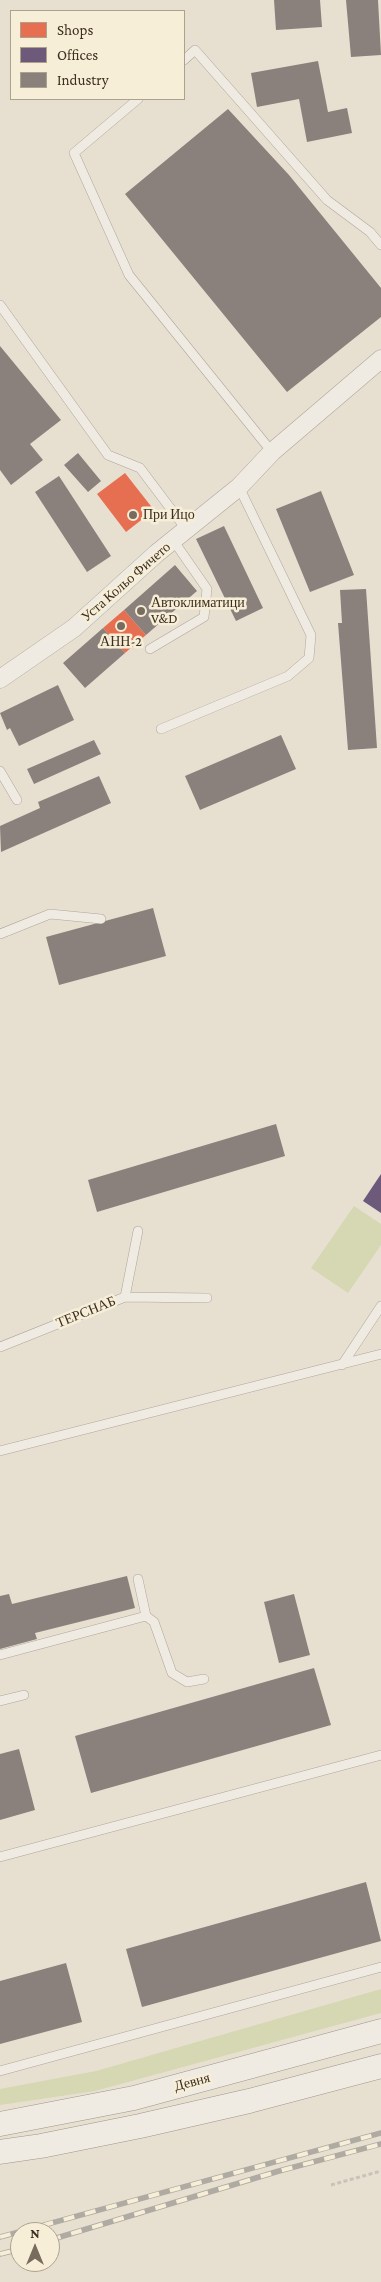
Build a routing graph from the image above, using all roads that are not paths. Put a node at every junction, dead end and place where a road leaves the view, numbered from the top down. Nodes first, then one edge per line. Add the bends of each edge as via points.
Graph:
1 (185, 59) edge
2 (137, 100) edge
3 (381, 246) edge
4 (0, 305) edge
5 (381, 360) edge
6 (272, 452) junction
7 (239, 487) junction
8 (179, 534) junction
9 (150, 649) dead end
10 (0, 678) edge
11 (160, 728) dead end
12 (0, 771) edge
13 (17, 800) dead end
14 (100, 919) dead end
15 (0, 934) edge
16 (138, 1231) dead end
17 (125, 1297) junction
18 (207, 1298) dead end
19 (381, 1306) edge
20 (0, 1347) edge
21 (381, 1354) edge
22 (342, 1365) junction
23 (0, 1451) edge
24 (138, 1579) dead end
25 (146, 1616) junction
26 (0, 1655) edge
27 (204, 1679) dead end
28 (24, 1695) dead end
29 (0, 1701) edge
30 (381, 1755) edge
31 (0, 1857) edge
32 (381, 1967) edge
33 (381, 2031) edge
34 (381, 2066) edge
35 (0, 2071) edge
36 (0, 2124) edge
37 (0, 2152) edge

1 - 3 lane via 195,50 327,200 370,232
2 - 6 lane via 74,153 129,275
4 - 8 lane via 108,455 140,468
5 - 6 street, Уста Кольо Фичето
6 - 7 street, Уста Кольо Фичето
7 - 8 street, Уста Кольо Фичето
7 - 11 lane via 311,635 309,658 288,676
8 - 9 lane via 207,588 204,617
8 - 10 street, Уста Кольо Фичето via 74,628
12 - 13 lane
14 - 15 lane via 50,914
16 - 17 lane
17 - 18 lane, ТЕРСНАБ
17 - 20 lane, ТЕРСНАБ
19 - 22 lane
21 - 22 lane
22 - 23 lane
24 - 25 lane
25 - 26 lane
25 - 27 lane via 154,1622 172,1673 187,1682
28 - 29 lane
30 - 31 lane
32 - 35 lane
33 - 36 main road, Девня via 134,2098
34 - 37 main road via 140,2126

